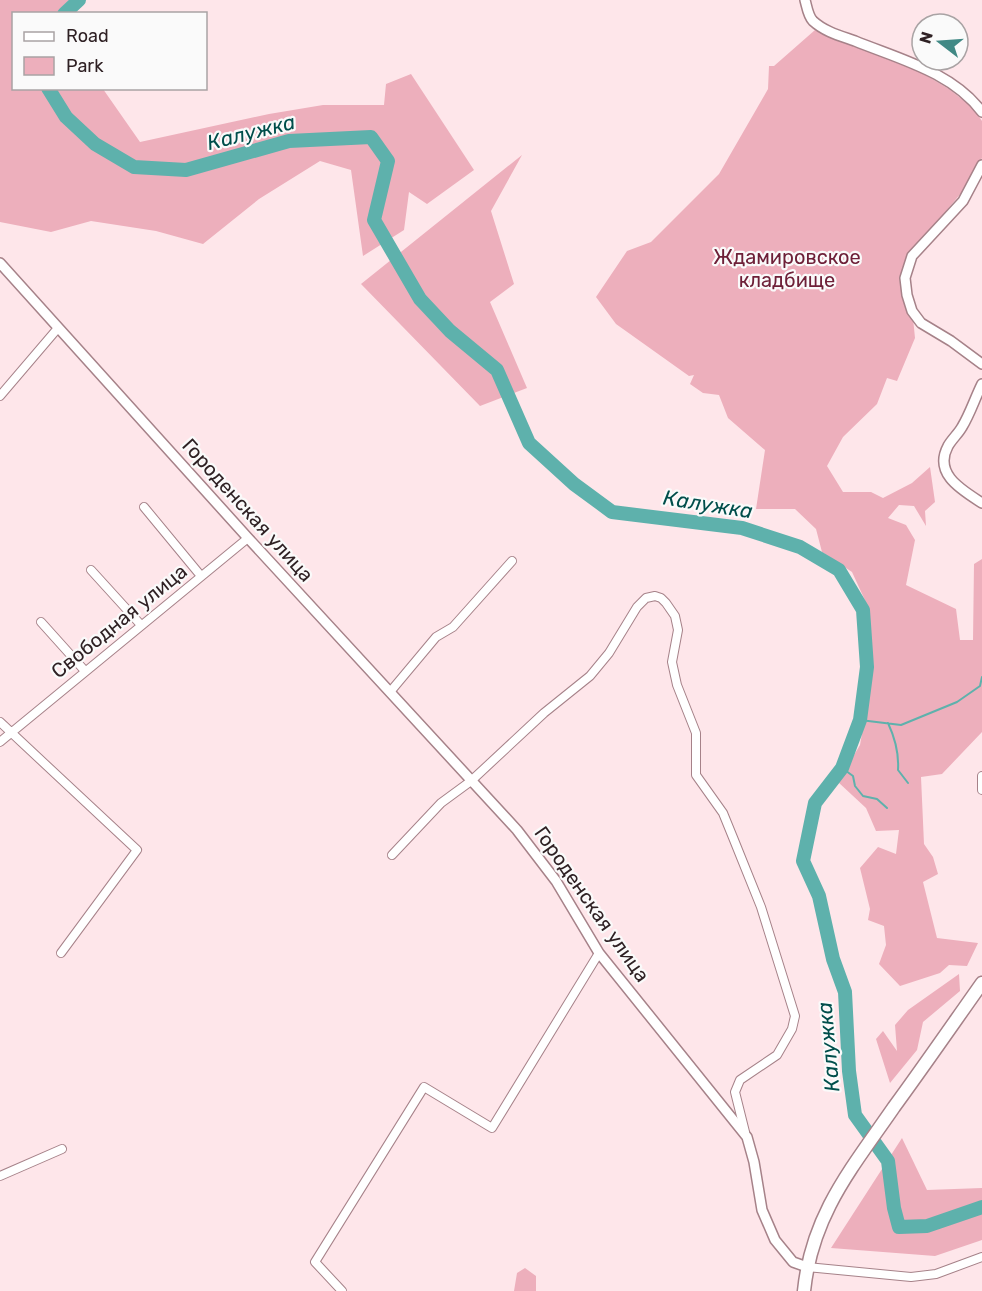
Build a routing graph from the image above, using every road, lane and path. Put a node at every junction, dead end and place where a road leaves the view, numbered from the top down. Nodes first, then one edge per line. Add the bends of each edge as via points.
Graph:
1 (805, 0) edge
2 (982, 112) edge
3 (982, 165) edge
4 (0, 263) edge
5 (58, 328) junction
6 (982, 364) edge
7 (982, 384) edge
8 (0, 396) edge
9 (982, 503) edge
10 (144, 507) dead end
11 (248, 538) junction
12 (512, 561) dead end
13 (91, 570) dead end
14 (201, 576) junction
15 (41, 622) dead end
16 (141, 625) junction
17 (84, 671) junction
18 (390, 692) junction
19 (0, 722) edge
20 (12, 731) junction
21 (0, 742) edge
22 (982, 776) edge
23 (471, 781) junction
24 (982, 790) edge
25 (392, 855) dead end
26 (61, 953) dead end
27 (599, 953) junction
28 (982, 983) edge
29 (747, 1137) junction
30 (62, 1149) dead end
31 (0, 1176) edge
32 (982, 1257) edge
33 (807, 1267) junction
34 (342, 1291) edge
35 (804, 1291) edge

1 - 2 street via 811,20 827,31 927,70 957,86
3 - 6 street via 963,201 912,256 905,278 912,311 921,322
4 - 5 street, Городенская улица
5 - 8 street
5 - 11 street, Городенская улица
7 - 9 street via 962,428 948,445 944,468 946,476
10 - 14 street
11 - 14 street, Свободная улица
11 - 18 street, Городенская улица
12 - 18 street via 453,627 436,637
13 - 16 street
14 - 16 street, Свободная улица
15 - 17 street
16 - 17 street, Свободная улица
17 - 20 street, Свободная улица
18 - 23 street, Городенская улица
19 - 20 street
20 - 21 street, Свободная улица
20 - 26 street via 137,850
22 - 24 street
23 - 25 street, Городенская улица via 441,803
23 - 27 street, Городенская улица via 518,830
23 - 29 street, Городенская улица via 590,676 646,598 655,596 666,603 678,630 672,663 677,685 696,733 696,775 723,813 760,907 795,1016 777,1055 740,1080 735,1092
27 - 29 street, Городенская улица
27 - 34 street via 492,1128 424,1087 315,1262
28 - 33 main road via 833,1197
29 - 33 street, Городенская улица via 762,1210 775,1240 794,1262
30 - 31 street
32 - 33 street via 936,1274 911,1277
33 - 35 main road

